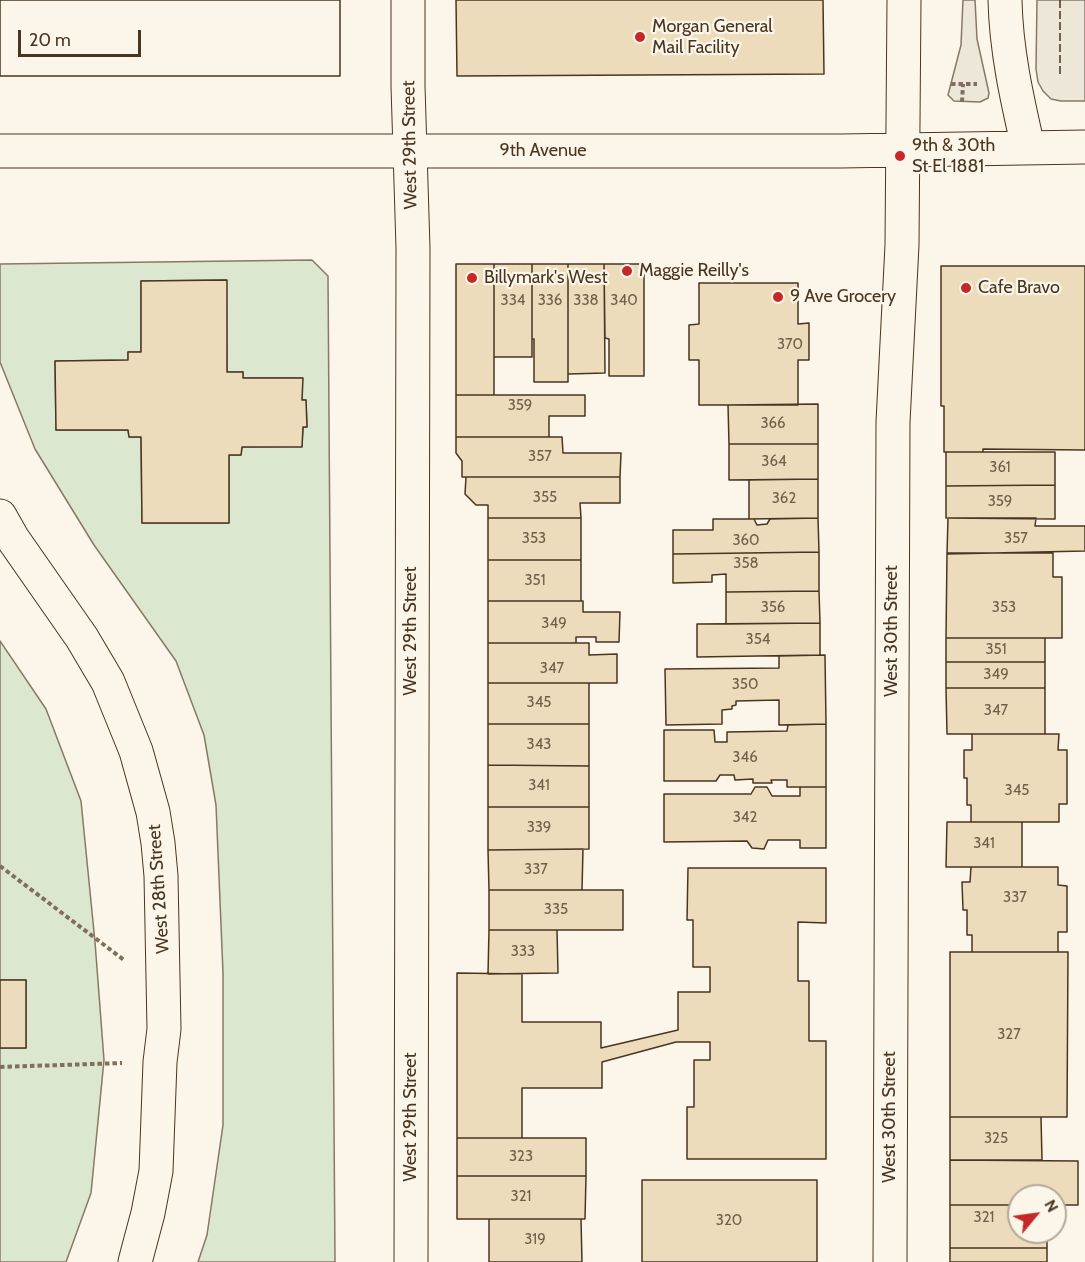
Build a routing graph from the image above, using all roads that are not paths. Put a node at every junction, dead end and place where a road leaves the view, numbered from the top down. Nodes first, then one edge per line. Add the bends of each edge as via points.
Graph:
1 (408, 0) edge
2 (904, 0) edge
3 (1005, 0) edge
4 (1028, 147) junction
5 (1085, 147) edge
6 (902, 150) junction
7 (0, 151) edge
8 (410, 152) junction
9 (0, 516) edge
10 (135, 1262) edge
11 (411, 1262) edge
12 (890, 1262) edge

1 - 8 street, West 29th Street
2 - 6 street, West 30th Street
3 - 4 street via 1013,83
4 - 5 street, 9th Avenue
4 - 6 street, 9th Avenue
6 - 8 street, 9th Avenue
6 - 12 street, West 30th Street via 902,245 893,422
7 - 8 street, 9th Avenue
8 - 11 street, West 29th Street
9 - 10 street, West 28th Street via 96,659 136,751 153,812 164,955 164,1029 156,1171

